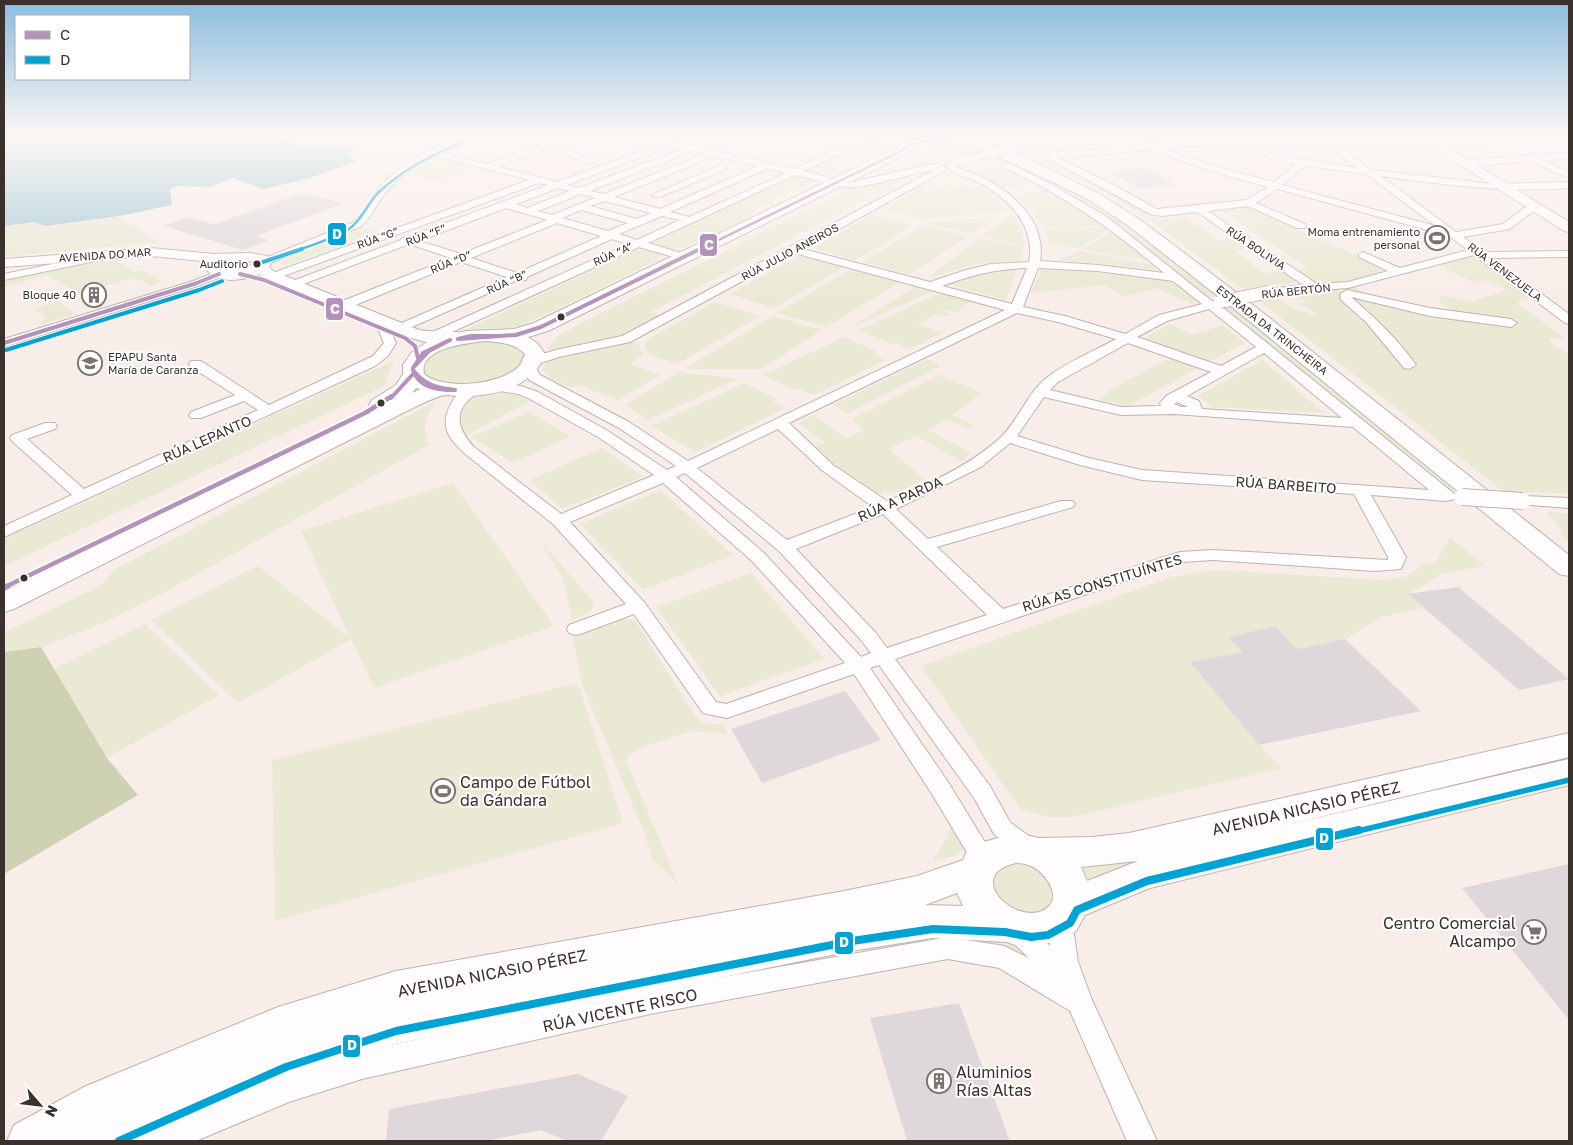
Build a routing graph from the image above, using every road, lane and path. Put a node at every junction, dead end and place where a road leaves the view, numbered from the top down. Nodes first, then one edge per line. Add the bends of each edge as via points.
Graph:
1 (373, 188) edge
2 (385, 188) edge
3 (515, 188) edge
4 (549, 188) edge
5 (571, 188) edge
6 (587, 188) edge
7 (627, 188) edge
8 (630, 188) edge
9 (672, 188) edge
10 (715, 188) edge
11 (760, 188) edge
12 (833, 188) edge
13 (833, 188) edge
14 (907, 188) edge
15 (991, 188) edge
16 (1052, 188) edge
17 (1077, 188) edge
18 (1089, 188) edge
19 (1113, 188) edge
20 (1271, 188) edge
21 (1284, 188) edge
22 (1392, 188) edge
23 (1505, 188) edge
24 (580, 191) junction
25 (657, 195) junction
26 (605, 197) junction
27 (486, 199) junction
28 (684, 202) junction
29 (1249, 203) junction
30 (506, 204) junction
31 (581, 207) junction
32 (1536, 208) junction
33 (1199, 209) junction
34 (528, 211) junction
35 (660, 212) junction
36 (555, 219) junction
37 (690, 220) junction
38 (637, 222) junction
39 (1301, 226) dead end
40 (1569, 228) edge
41 (390, 234) junction
42 (611, 235) junction
43 (1456, 235) junction
44 (409, 241) junction
45 (638, 243) junction
46 (795, 250) junction
47 (151, 252) junction
48 (1479, 253) junction
49 (1569, 254) edge
50 (1363, 255) dead end
51 (684, 257) junction
52 (461, 258) junction
53 (37, 260) junction
54 (4, 263) edge
55 (259, 264) junction
56 (1032, 265) junction
57 (214, 266) junction
58 (1397, 271) junction
59 (21, 273) junction
60 (240, 274) junction
61 (4, 276) edge
62 (518, 277) junction
63 (1176, 278) junction
64 (294, 284) junction
65 (544, 286) junction
66 (930, 286) junction
67 (1313, 287) junction
68 (1343, 290) junction
69 (1216, 304) junction
70 (344, 305) junction
71 (1016, 309) junction
72 (1569, 320) edge
73 (1511, 323) dead end
74 (393, 329) junction
75 (499, 336) junction
76 (430, 338) junction
77 (462, 338) junction
78 (1125, 338) junction
79 (4, 344) edge
80 (1264, 348) junction
81 (532, 359) junction
82 (196, 364) dead end
83 (1409, 365) dead end
84 (416, 366) junction
85 (1222, 371) junction
86 (483, 388) junction
87 (441, 389) junction
88 (1041, 392) junction
89 (245, 396) junction
90 (1177, 407) junction
91 (269, 411) junction
92 (196, 415) dead end
93 (779, 422) junction
94 (1356, 423) junction
95 (50, 426) dead end
96 (1008, 438) junction
97 (688, 467) junction
98 (665, 476) junction
99 (1360, 490) junction
100 (83, 496) junction
101 (1454, 497) junction
102 (1569, 503) edge
103 (1067, 504) dead end
104 (886, 508) junction
105 (559, 521) junction
106 (4, 532) edge
107 (925, 545) junction
108 (785, 547) junction
109 (1569, 551) edge
110 (1569, 568) edge
111 (4, 588) edge
112 (4, 603) edge
113 (638, 606) junction
114 (999, 616) junction
115 (576, 629) dead end
116 (883, 656) junction
117 (858, 665) junction
118 (1569, 745) edge
119 (1569, 772) edge
120 (1034, 851) junction
121 (979, 865) junction
122 (1066, 913) junction
123 (1011, 927) junction
124 (1080, 1002) junction
125 (30, 1141) edge
126 (101, 1141) edge
127 (162, 1141) edge
128 (1142, 1141) edge

1 - 55 street via 350,220 285,248
2 - 55 street via 362,222
3 - 27 street, RÚA “G”
4 - 30 street, RÚA “F”
5 - 24 street
6 - 24 street
7 - 26 street, RÚA “D”
8 - 25 street
9 - 25 street
10 - 28 street, RÚA “B”
11 - 37 street, RÚA “A”
12 - 51 highway
13 - 81 highway via 552,332 541,339
14 - 46 street, RÚA JULIO ANEIROS
15 - 56 street via 1014,204 1031,225 1036,249
16 - 63 street via 1104,220
17 - 110 highway, ESTRADA DA TRINCHEIRA via 1136,224
18 - 109 highway, ESTRADA DA TRINCHEIRA via 1148,224 1269,315
19 - 33 street via 1154,212
20 - 29 street
21 - 43 street
22 - 43 street, RÚA VENEZUELA
23 - 32 street
24 - 26 street
24 - 34 street
25 - 28 street
26 - 31 street, RÚA “D”
26 - 35 street
27 - 30 street
27 - 41 street, RÚA “G”
28 - 35 street, RÚA “B”
29 - 33 street
29 - 39 street
30 - 34 street
30 - 44 street, RÚA “F”
31 - 36 street, RÚA “D”
31 - 38 street
32 - 40 street
32 - 43 street via 1528,210 1506,227
33 - 67 street, RÚA BOLIVIA
34 - 36 street
35 - 37 street
35 - 38 street, RÚA “B”
36 - 42 street
36 - 52 street, RÚA “D”
37 - 45 street, RÚA “A”
38 - 42 street, RÚA “B”
41 - 44 street
41 - 55 street, RÚA “G”
42 - 45 street
42 - 62 street, RÚA “B”
43 - 48 street, RÚA VENEZUELA
44 - 52 street
44 - 64 street, RÚA “F”
45 - 51 street
45 - 65 street, RÚA “A”
46 - 66 street
46 - 81 street, RÚA JULIO ANEIROS via 626,339
47 - 53 street, AVENIDA DO MAR
47 - 57 street, AVENIDA DO MAR
47 - 59 street via 84,260
48 - 49 street, RÚA BERTÓN
48 - 58 street, RÚA BERTÓN
48 - 72 street, RÚA VENEZUELA
50 - 58 street
51 - 75 highway via 541,327 516,335
52 - 62 street
52 - 70 street, RÚA “D”
53 - 54 street, AVENIDA DO MAR
53 - 59 street via 36,266
53 - 61 street
55 - 57 street via 226,261
55 - 60 street
55 - 64 street
56 - 63 street
56 - 66 street via 967,273
56 - 71 street
57 - 60 street, AVENIDA DO MAR
57 - 79 street via 188,286
58 - 68 street, RÚA BERTÓN
59 - 61 street
60 - 74 street
62 - 65 street
62 - 74 street, RÚA “B”
63 - 69 street
64 - 70 street
65 - 76 street, RÚA “A”
66 - 71 street
67 - 68 street, RÚA BERTÓN
67 - 69 street, RÚA BERTÓN, bridge via 1269,292
68 - 73 street via 1430,312
68 - 83 street via 1345,298 1390,340
69 - 78 street, RÚA BERTÓN via 1163,318
69 - 80 street
70 - 74 street
71 - 78 street
71 - 93 street
74 - 76 street
74 - 84 street via 417,350
74 - 91 street, RÚA LEPANTO via 390,343 377,360
75 - 77 highway
75 - 81 highway via 520,341
76 - 77 street
77 - 84 highway via 433,347
78 - 85 street
78 - 88 street, RÚA BERTÓN via 1053,380
80 - 85 street
80 - 94 street
81 - 86 highway via 515,378
81 - 97 street via 534,376 539,380 624,425
82 - 89 street
84 - 87 highway via 423,383
84 - 111 highway via 404,388 366,413
85 - 90 street
86 - 87 highway
86 - 98 street via 521,390 561,409
86 - 105 street, RÚA AS CONSTITUÍNTES via 460,400 452,412 453,428 458,438
87 - 112 highway via 389,411
88 - 90 street via 1120,411
88 - 96 street, RÚA BERTÓN
89 - 91 street
89 - 92 street
90 - 94 street
91 - 100 street, RÚA LEPANTO
93 - 97 street
93 - 104 street via 828,468
94 - 101 street
95 - 100 street via 17,438
96 - 99 street, RÚA BARBEITO via 1085,462 1142,475
96 - 104 street, RÚA A PARDA via 976,464
97 - 98 street
97 - 108 street
98 - 105 street
98 - 117 street via 758,557
99 - 101 street, RÚA BARBEITO
99 - 114 street, RÚA AS CONSTITUÍNTES via 1397,557 1394,565 1213,555 1180,557
100 - 106 street, RÚA LEPANTO
101 - 102 street, RÚA BARBEITO, bridge
103 - 107 street
104 - 107 street
104 - 108 street, RÚA A PARDA
105 - 113 street, RÚA AS CONSTITUÍNTES
107 - 114 street
108 - 116 street
113 - 115 street
113 - 117 street, RÚA AS CONSTITUÍNTES via 710,708 727,711
114 - 116 street, RÚA AS CONSTITUÍNTES
116 - 117 street, RÚA AS CONSTITUÍNTES
116 - 120 street via 982,792 1002,828
117 - 121 street via 940,788
118 - 120 highway, AVENIDA NICASIO PÉREZ via 1129,848 1092,852
119 - 122 highway, AVENIDA NICASIO PÉREZ via 1145,874
120 - 121 highway via 1003,849 992,853
120 - 122 highway via 1052,860 1069,880 1072,892
121 - 123 highway via 973,882 975,895 992,917
121 - 125 highway, AVENIDA NICASIO PÉREZ via 917,892 844,908 396,990 278,1027 102,1102
122 - 123 highway via 1047,928
122 - 124 street via 1065,962
123 - 124 street via 1037,949
123 - 126 highway via 933,920 394,1024 283,1060
124 - 127 street, RÚA VICENTE RISCO via 1004,957 948,948 650,1002 362,1065 288,1088
124 - 128 street

